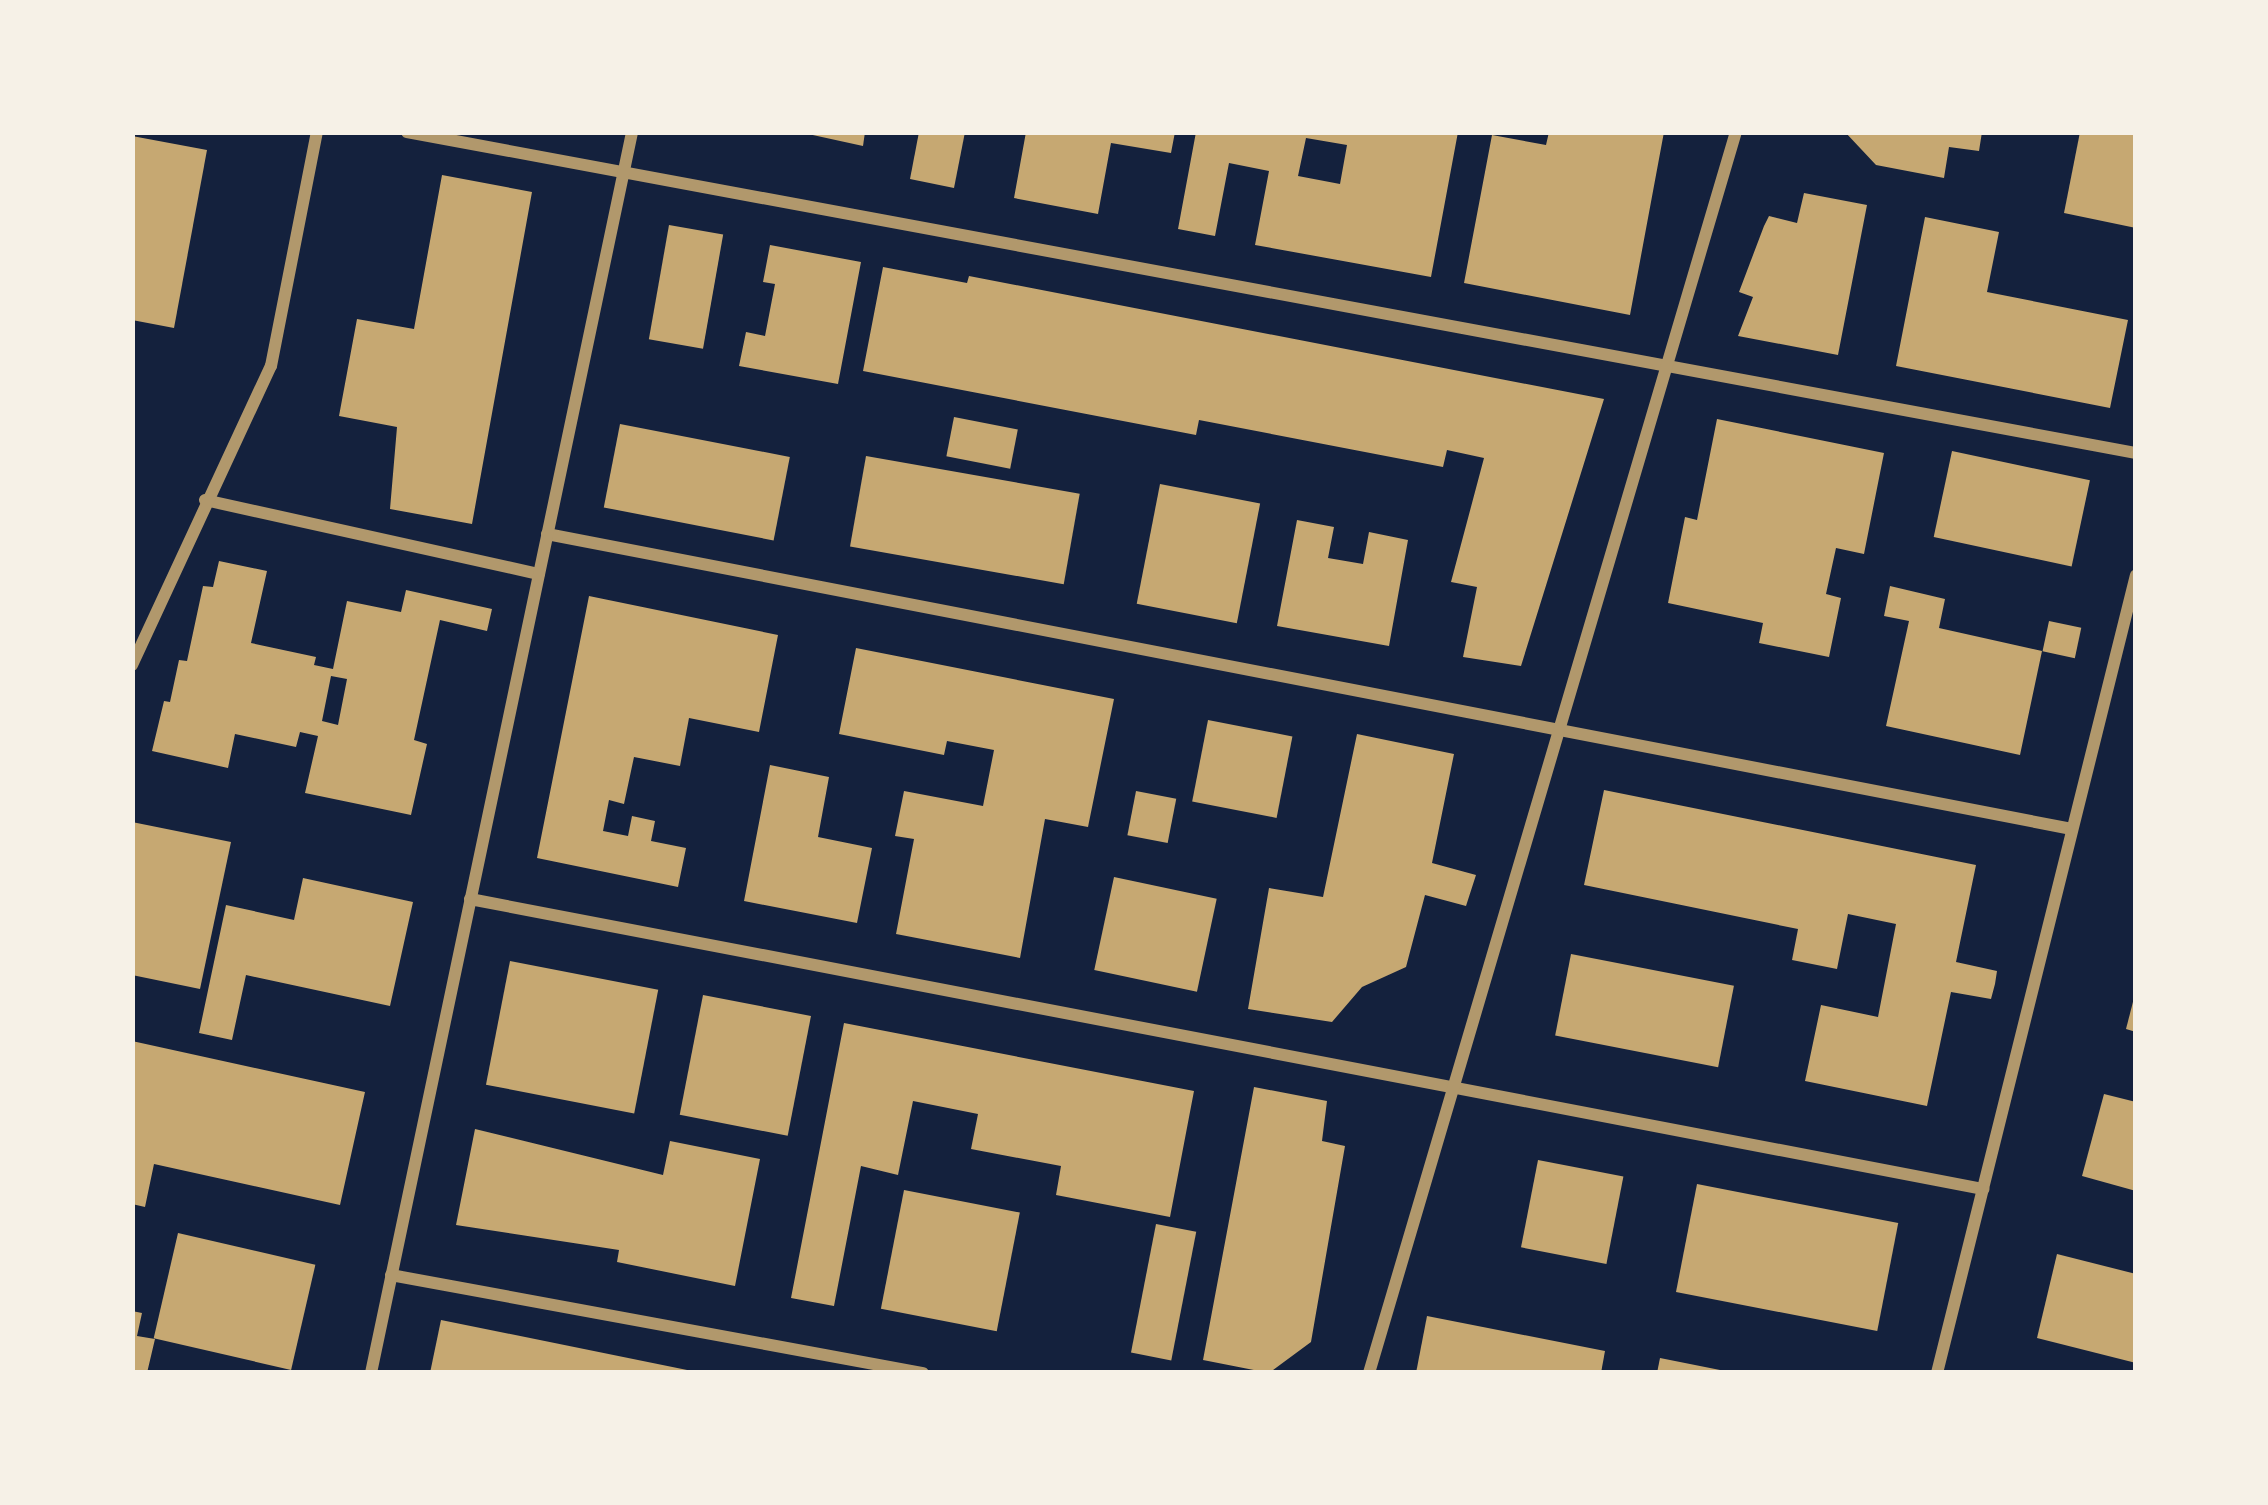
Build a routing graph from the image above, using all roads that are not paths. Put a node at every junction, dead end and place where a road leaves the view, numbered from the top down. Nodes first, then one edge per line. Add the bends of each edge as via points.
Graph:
1 (317, 132) edge
2 (407, 132) edge
3 (632, 132) edge
4 (1736, 132) edge
5 (623, 172) junction
6 (1666, 366) junction
7 (2136, 453) edge
8 (205, 500) junction
9 (547, 534) junction
10 (539, 574) junction
11 (2136, 575) edge
12 (132, 665) edge
13 (1558, 729) junction
14 (2072, 829) junction
15 (470, 899) junction
16 (1452, 1087) junction
17 (1983, 1189) junction
18 (392, 1275) junction
19 (371, 1373) edge
20 (923, 1373) edge
21 (1369, 1373) edge
22 (1937, 1373) edge

1 - 8 street via 271,366
2 - 5 street
3 - 5 street
4 - 6 street
5 - 6 street
5 - 9 street
6 - 7 street
6 - 13 street
8 - 10 street
8 - 12 street
9 - 10 street
9 - 13 street
10 - 15 street
11 - 14 street
13 - 14 street
13 - 16 street
14 - 17 street
15 - 16 street
15 - 18 street
16 - 17 street
16 - 21 street
17 - 22 street
18 - 19 street
18 - 20 street

